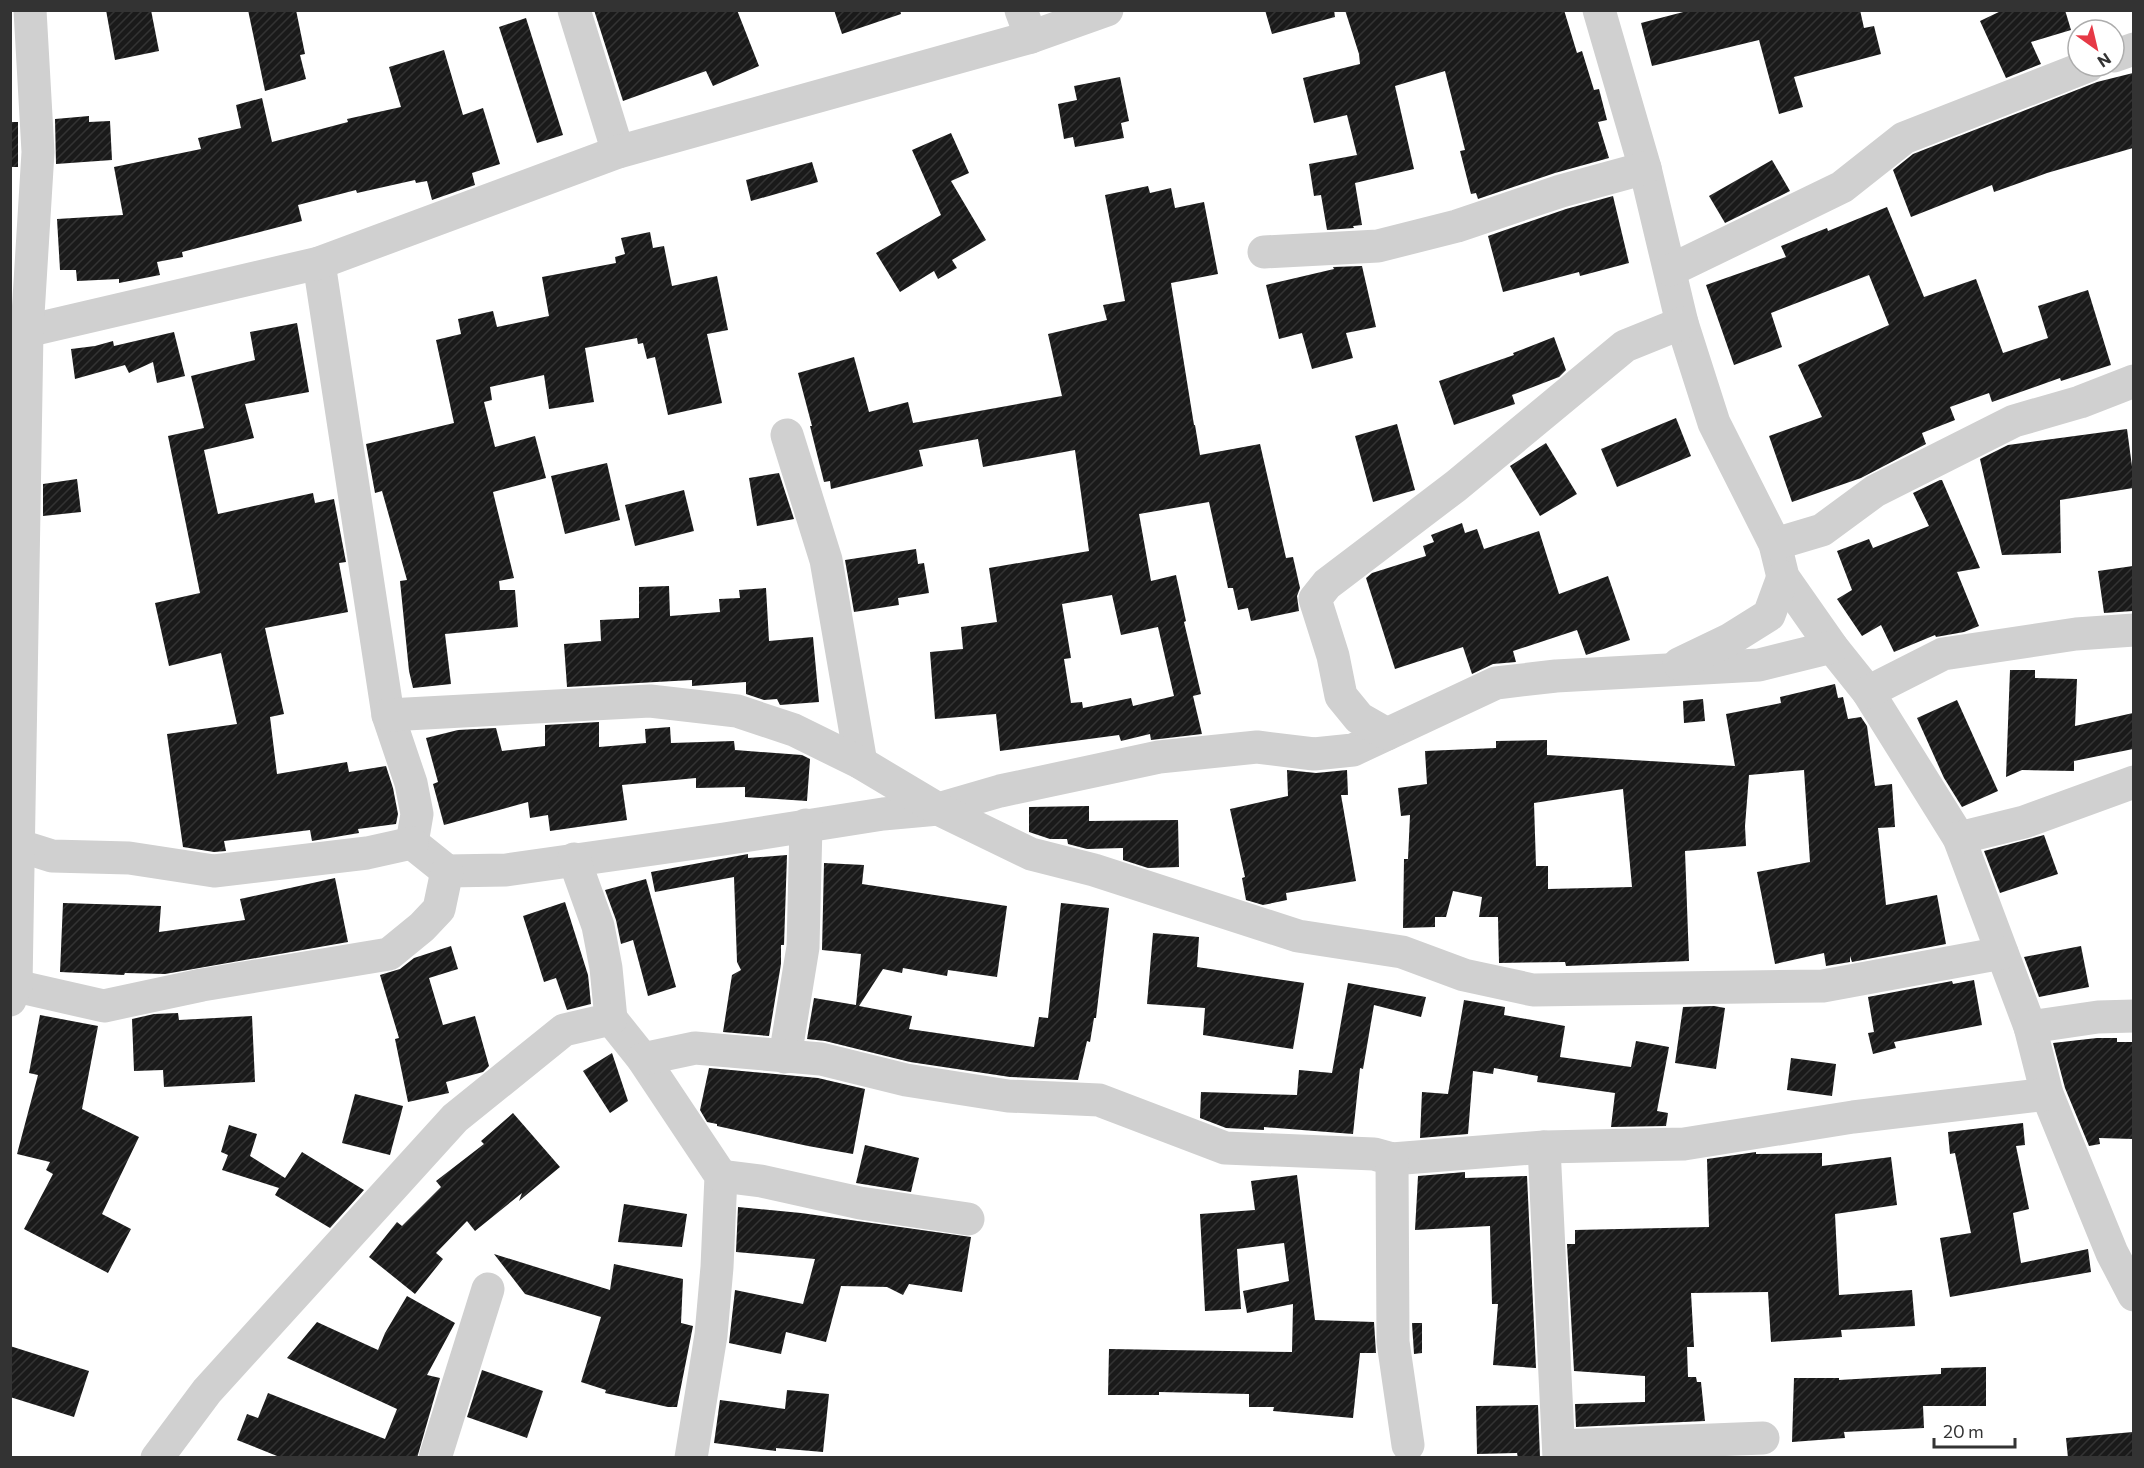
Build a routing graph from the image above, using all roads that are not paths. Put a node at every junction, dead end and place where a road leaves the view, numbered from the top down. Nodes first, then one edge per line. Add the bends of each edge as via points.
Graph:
1 (30, 10) edge
2 (574, 10) edge
3 (1107, 10) edge
4 (1599, 10) edge
5 (1026, 24) edge
6 (2066, 75) edge
7 (618, 152) junction
8 (1645, 168) junction
9 (1264, 252) dead end
10 (319, 263) junction
11 (1671, 270) junction
12 (1682, 323) junction
13 (19, 333) edge
14 (2133, 381) edge
15 (787, 435) dead end
16 (1775, 544) junction
17 (1783, 577) junction
18 (2133, 630) edge
19 (1832, 646) junction
20 (1664, 671) junction
21 (1868, 692) junction
22 (388, 716) junction
23 (1387, 734) junction
24 (861, 763) junction
25 (2133, 782) edge
26 (938, 809) junction
27 (806, 825) junction
28 (1959, 838) junction
29 (412, 843) junction
30 (17, 844) junction
31 (574, 859) junction
32 (447, 871) junction
33 (2002, 953) junction
34 (13, 993) edge
35 (2133, 1016) edge
36 (610, 1019) junction
37 (2030, 1027) junction
38 (785, 1057) junction
39 (643, 1059) junction
40 (2047, 1094) junction
41 (1544, 1147) junction
42 (1392, 1159) junction
43 (721, 1176) junction
44 (968, 1219) dead end
45 (2123, 1253) edge
46 (488, 1288) dead end
47 (2133, 1295) edge
48 (1763, 1438) dead end
49 (1408, 1445) dead end
50 (1559, 1452) edge
51 (157, 1458) edge
52 (435, 1458) edge
53 (691, 1458) edge

1 - 13 street via 38,152
2 - 7 street
3 - 5 street
4 - 8 street
5 - 7 street
6 - 11 street via 1904,138 1842,187
7 - 10 street
8 - 9 street via 1378,246
8 - 11 street
10 - 13 street
10 - 22 street
11 - 12 street
12 - 16 street via 1714,423
12 - 23 street via 1626,346 1456,486 1327,584 1315,599 1341,696 1359,718
13 - 30 street
14 - 16 street via 2080,402 2014,421 1875,491 1822,530
15 - 24 street via 826,560
16 - 17 street
17 - 19 street
17 - 20 street via 1769,615 1729,640
18 - 21 street via 2076,634 1943,654
19 - 20 street via 1759,665
19 - 21 street
20 - 23 street via 1496,683
21 - 28 street
22 - 24 street via 650,701 737,711 794,730
22 - 29 street via 411,783 417,814
23 - 26 street via 1353,750 1314,754 1257,747 1159,757 1000,790
24 - 26 street
25 - 28 street via 2024,822
26 - 27 street
26 - 33 street via 1031,854 1298,936 1402,952 1464,975 1533,990 1823,986
27 - 31 street
27 - 38 street via 803,947
28 - 33 street
29 - 30 street via 368,853 214,871 129,858 52,856
29 - 32 street
30 - 34 street
31 - 32 street via 506,870
31 - 36 street via 598,927
32 - 34 street via 438,909 389,954 202,985 104,1006
33 - 37 street
35 - 37 street
36 - 39 street
36 - 51 street via 564,1030 456,1118 207,1391
37 - 40 street
38 - 39 street via 695,1048
38 - 42 street via 822,1059 906,1080 1008,1096 1099,1100 1225,1148 1374,1154
39 - 43 street
40 - 41 street via 1853,1117 1684,1144
40 - 45 street
41 - 42 street
41 - 50 street
42 - 49 street via 1393,1342
43 - 44 street
43 - 53 street via 711,1335
45 - 47 street
46 - 52 street
48 - 50 street

